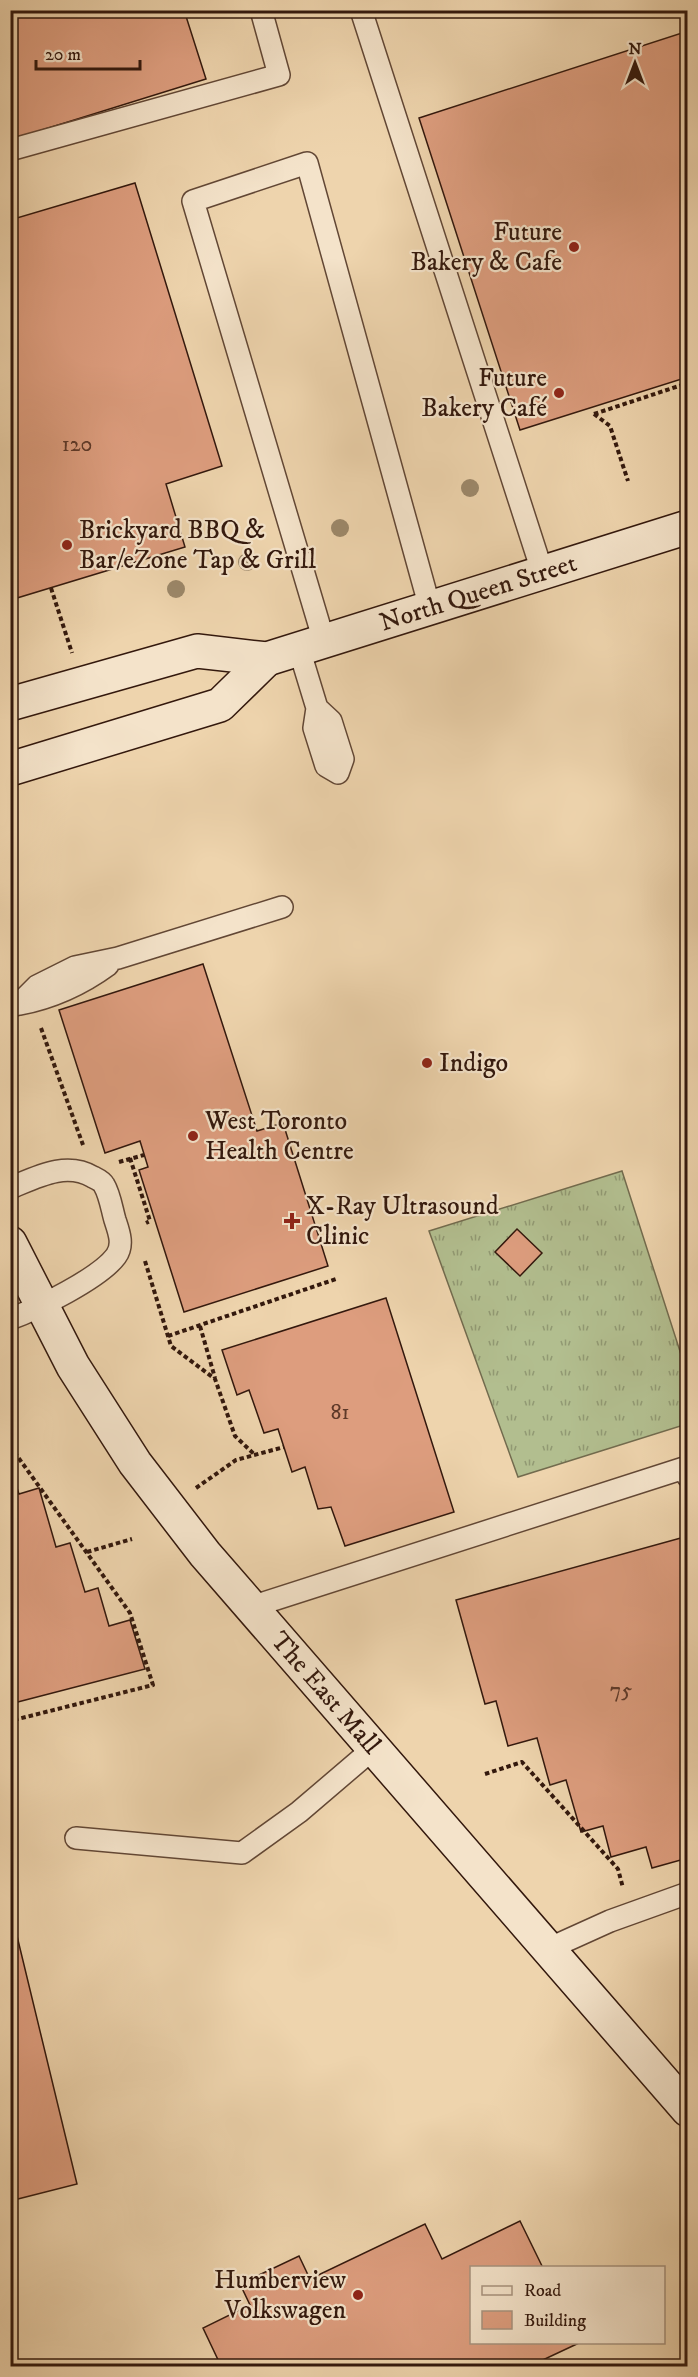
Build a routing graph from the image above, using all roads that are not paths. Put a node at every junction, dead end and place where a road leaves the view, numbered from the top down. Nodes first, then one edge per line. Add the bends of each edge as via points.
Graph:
1 (261, 10) edge
2 (361, 10) edge
3 (10, 150) edge
4 (687, 527) edge
5 (543, 574) junction
6 (430, 608) junction
7 (312, 645) junction
8 (267, 659) junction
9 (10, 704) edge
10 (317, 708) dead end
11 (10, 769) edge
12 (282, 907) dead end
13 (15, 1005) edge
14 (10, 1188) edge
15 (10, 1243) edge
16 (41, 1307) junction
17 (10, 1319) edge
18 (687, 1477) edge
19 (251, 1607) junction
20 (374, 1748) junction
21 (76, 1838) dead end
22 (687, 1893) edge
23 (548, 1949) junction
24 (687, 2110) edge

1 - 3 lane via 279,75
2 - 5 lane
4 - 5 main road, North Queen Street
5 - 6 main road, North Queen Street
6 - 7 main road, North Queen Street
6 - 7 lane via 307,163 193,201
7 - 8 main road, North Queen Street
7 - 10 lane
8 - 9 main road, North Queen Street via 197,651
8 - 11 main road, North Queen Street via 220,705
12 - 13 lane via 118,958 91,978 39,1000
14 - 16 lane via 57,1171 89,1174 104,1185 120,1236 117,1255 105,1266
15 - 16 main road, The East Mall
16 - 17 lane
16 - 19 main road, The East Mall via 73,1366 135,1462
18 - 19 lane via 684,1468
19 - 20 main road, The East Mall
20 - 21 lane via 298,1812 242,1852
20 - 23 main road, The East Mall
22 - 23 lane
23 - 24 main road, The East Mall

